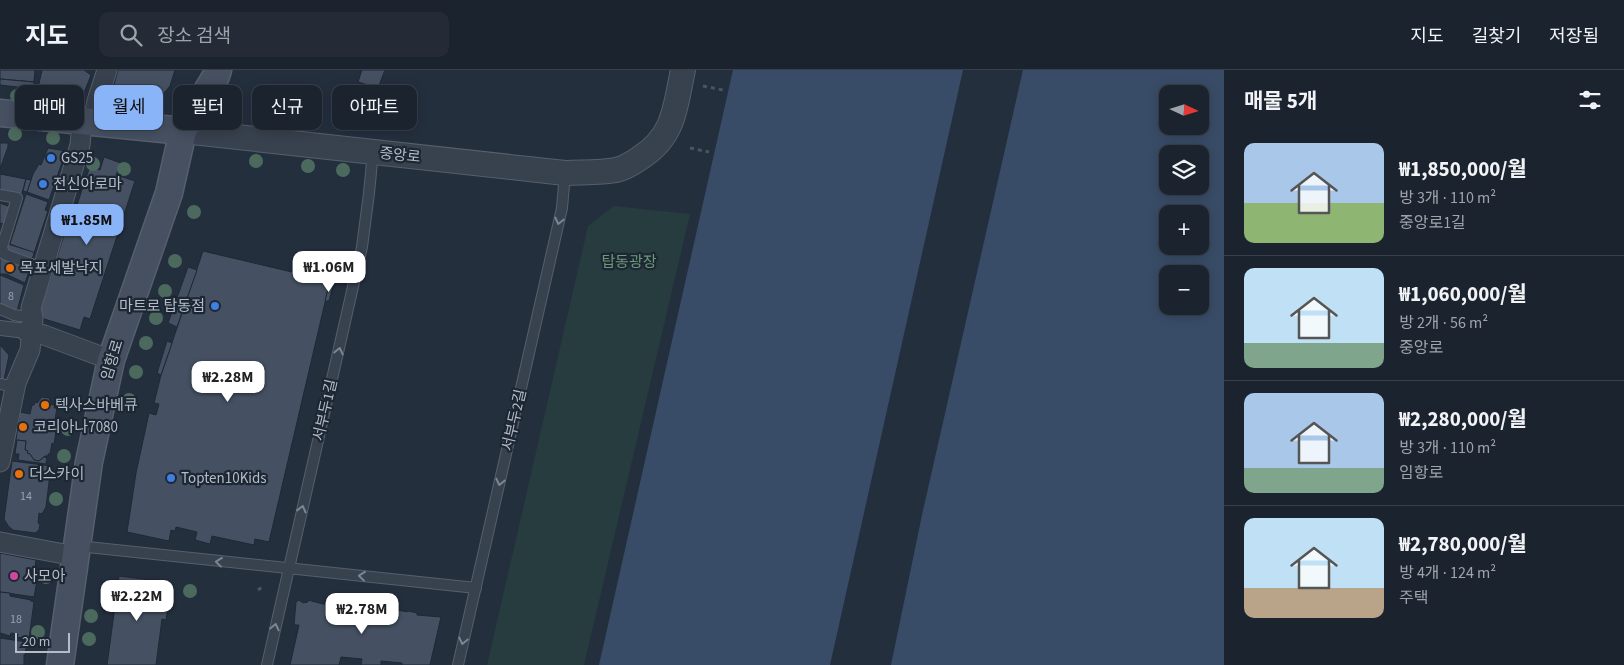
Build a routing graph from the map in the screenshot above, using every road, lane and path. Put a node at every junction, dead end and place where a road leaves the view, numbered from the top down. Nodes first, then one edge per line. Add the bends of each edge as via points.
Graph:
1 (107, 70) edge
2 (218, 70) edge
3 (683, 70) edge
4 (703, 86) dead end
5 (723, 90) dead end
6 (0, 113) edge
7 (88, 122) junction
8 (183, 131) junction
9 (690, 148) dead end
10 (373, 152) junction
11 (709, 152) dead end
12 (565, 173) junction
13 (0, 195) edge
14 (4, 226) edge
15 (42, 268) junction
16 (0, 309) edge
17 (30, 322) junction
18 (0, 328) edge
19 (111, 360) junction
20 (8, 386) edge
21 (3, 433) edge
22 (0, 462) edge
23 (0, 542) edge
24 (76, 551) junction
25 (289, 569) junction
26 (264, 586) dead end
27 (476, 588) junction
28 (258, 590) dead end
29 (60, 665) edge
30 (266, 665) edge
31 (458, 665) edge

1 - 7 street
2 - 8 main road, 임항로
3 - 12 street, 중앙로 via 671,121 663,138 652,150 617,170
4 - 5 path
6 - 7 main road
7 - 8 main road
7 - 15 street
8 - 10 street, 중앙로
8 - 19 main road, 임항로 via 169,193
9 - 11 path
10 - 12 street, 중앙로
25 -> 10 lane, 서부두1길 via 362,247
12 -> 27 lane, 서부두2길 via 562,208
13 - 14 lane via 17,198
14 - 15 lane via 4,254
15 - 17 street
16 - 17 lane
17 - 18 street
17 - 19 street via 44,334
17 - 20 street via 30,350
19 - 24 main road, 임항로 via 88,462
20 - 21 street
21 - 22 street
23 - 24 street
25 -> 24 lane
24 - 29 main road, 임항로
27 -> 25 lane
30 -> 25 lane, 서부두1길
26 - 28 path
27 -> 31 lane, 서부두2길

